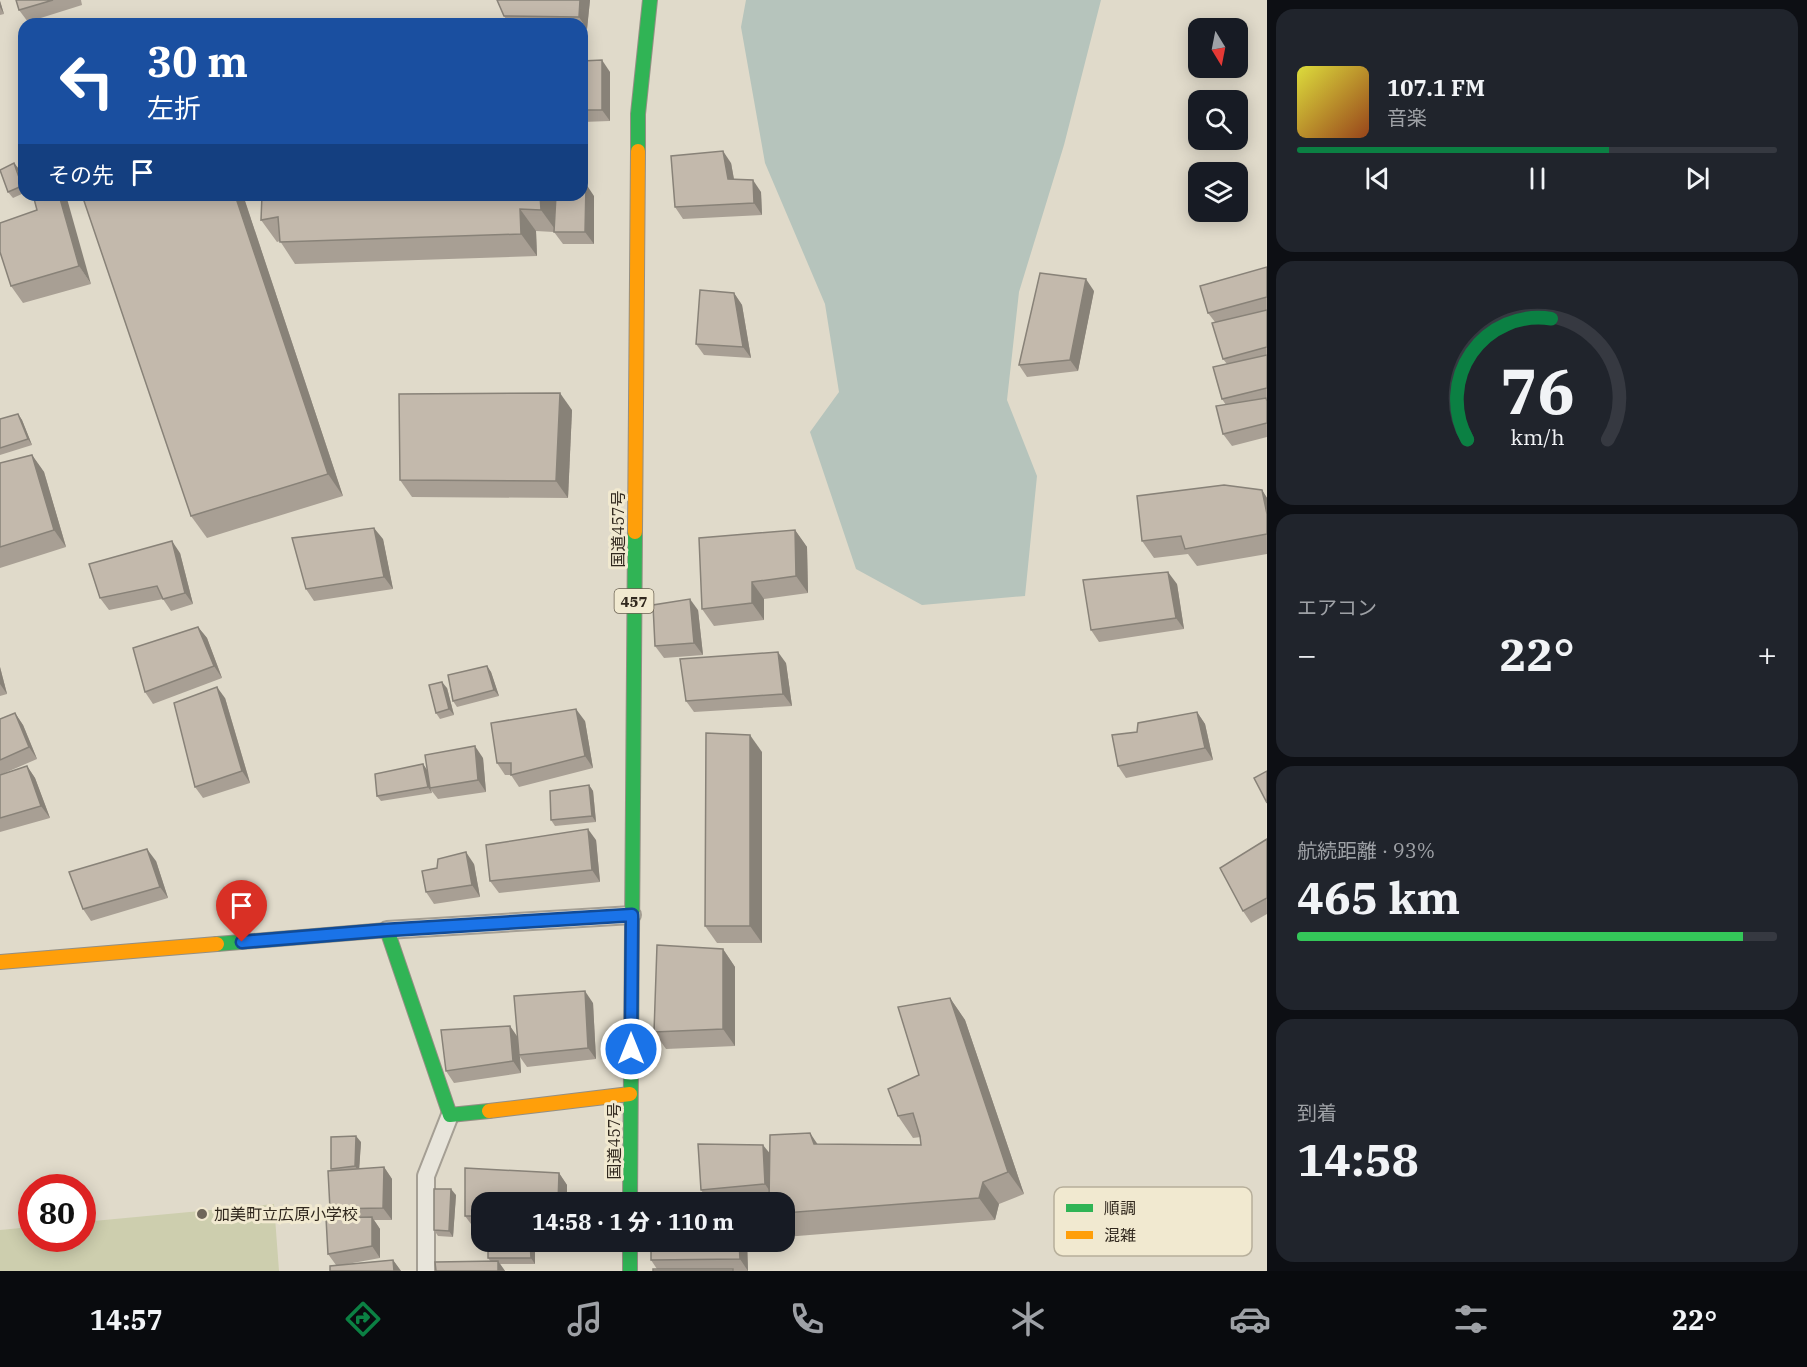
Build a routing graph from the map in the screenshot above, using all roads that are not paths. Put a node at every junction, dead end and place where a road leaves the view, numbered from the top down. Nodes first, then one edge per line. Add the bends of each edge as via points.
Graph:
1 (650, 0) edge
2 (632, 915) junction
3 (387, 930) junction
4 (0, 962) edge
5 (630, 1094) junction
6 (450, 1115) junction
7 (630, 1192) edge
8 (630, 1252) edge
9 (426, 1271) edge
10 (630, 1271) edge

1 - 2 main road, 国道457号 / 457 via 638,114
2 - 3 lane
2 - 5 main road, 国道457号 / 457
3 - 4 main road
3 - 6 main road
5 - 6 main road
5 - 7 main road, 国道457号 / 457
6 - 9 lane via 426,1176
8 - 10 main road

